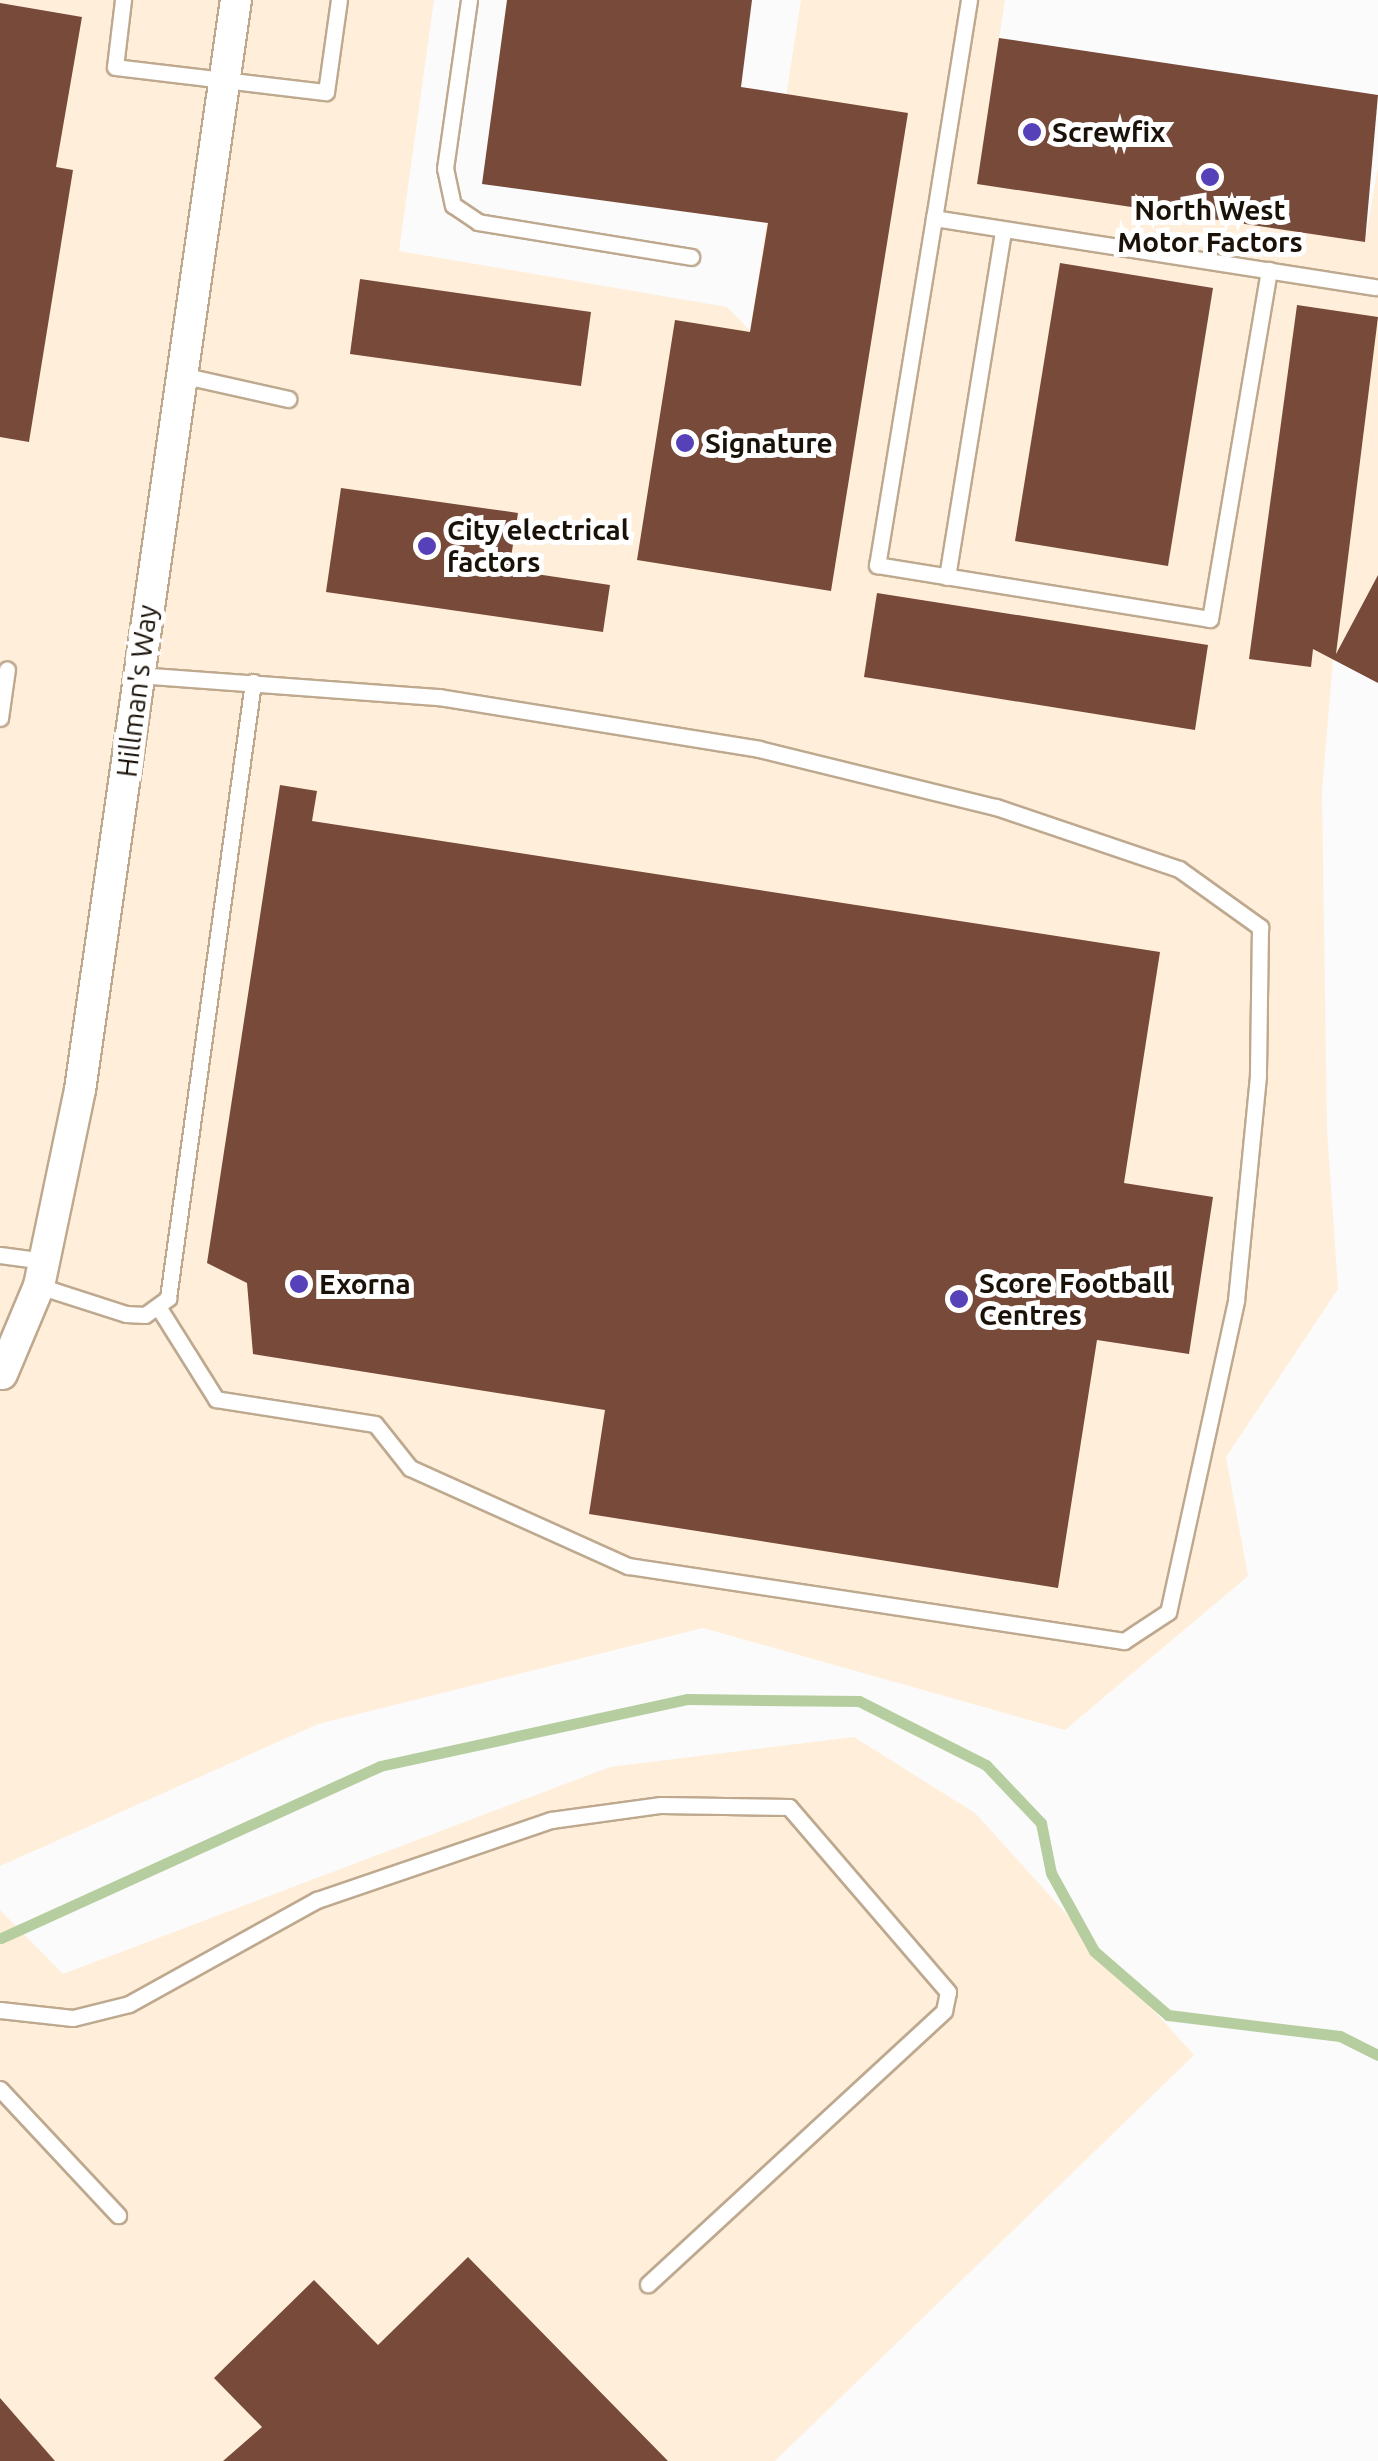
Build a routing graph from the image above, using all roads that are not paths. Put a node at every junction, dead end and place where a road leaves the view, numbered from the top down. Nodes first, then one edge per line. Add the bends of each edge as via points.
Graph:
1 (124, 0) edge
2 (236, 0) edge
3 (338, 0) edge
4 (470, 0) edge
5 (969, 0) edge
6 (223, 83) junction
7 (934, 218) junction
8 (1003, 230) junction
9 (690, 257) dead end
10 (1269, 270) junction
11 (1376, 286) edge
12 (180, 375) junction
13 (288, 398) dead end
14 (946, 577) junction
15 (7, 669) dead end
16 (138, 674) junction
17 (253, 682) junction
18 (0, 718) edge
19 (0, 1255) edge
20 (42, 1274) junction
21 (159, 1308) junction
22 (1, 1378) edge
23 (0, 2010) edge
24 (0, 2089) edge
25 (118, 2215) dead end
26 (648, 2284) dead end

1 - 6 lane via 115,67
2 - 6 street, Hillman's Way
3 - 6 lane via 326,92
4 - 9 lane via 445,168 453,204 478,222
5 - 7 lane
6 - 12 street, Hillman's Way
7 - 8 lane
7 - 14 lane via 877,565
8 - 10 lane
8 - 14 lane
10 - 11 lane
10 - 14 lane via 1210,619
12 - 13 lane
12 - 16 street, Hillman's Way
15 - 18 lane
16 - 17 lane
16 - 20 street, Hillman's Way via 80,1090
17 - 21 lane via 174,1279
17 - 21 lane via 550,711 759,749 996,807 1179,869 1260,927 1258,1076 1236,1301 1168,1612 1124,1641 628,1566 410,1468 375,1424 216,1398
19 - 20 lane
20 - 21 lane via 126,1314
20 - 22 street, Hillman's Way
23 - 26 lane via 73,2018 129,2004 317,1900 551,1820 662,1805 789,1807 948,1992 944,2011
24 - 25 lane

